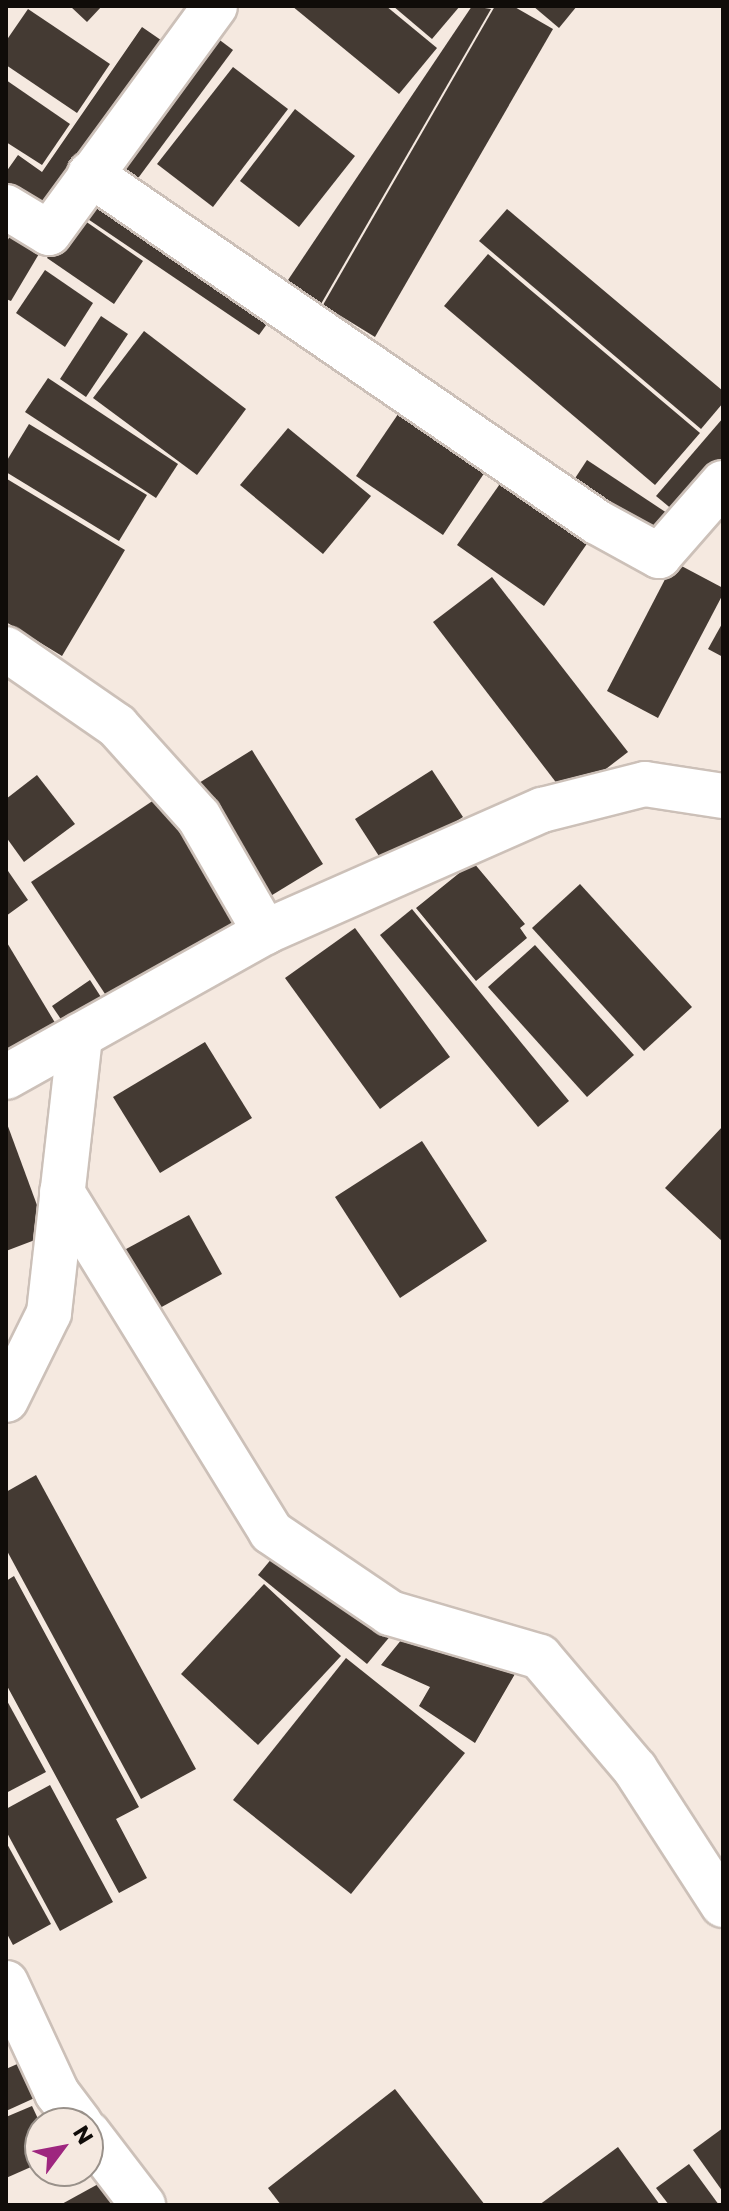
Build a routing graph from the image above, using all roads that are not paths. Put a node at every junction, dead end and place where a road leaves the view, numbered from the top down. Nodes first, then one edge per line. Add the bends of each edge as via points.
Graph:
1 (215, 6) edge
2 (90, 174) junction
3 (6, 207) edge
4 (723, 483) edge
5 (6, 649) edge
6 (723, 796) edge
7 (265, 932) junction
8 (80, 1036) junction
9 (6, 1077) edge
10 (62, 1192) junction
11 (6, 1400) edge
12 (723, 1905) edge
13 (6, 1983) edge
14 (22, 2056) edge
15 (68, 2107) edge
16 (104, 2154) edge
17 (143, 2205) edge

1 - 2 street
2 - 3 street via 49,233
2 - 4 street via 597,522 659,556
5 - 7 street via 117,726 199,817
6 - 7 street via 645,784 542,810
7 - 8 street
8 - 9 street
8 - 10 street
10 - 11 street via 49,1313
10 - 12 street via 271,1532 390,1613 540,1657 635,1769
13 - 14 street
14 - 15 street
16 - 17 street

